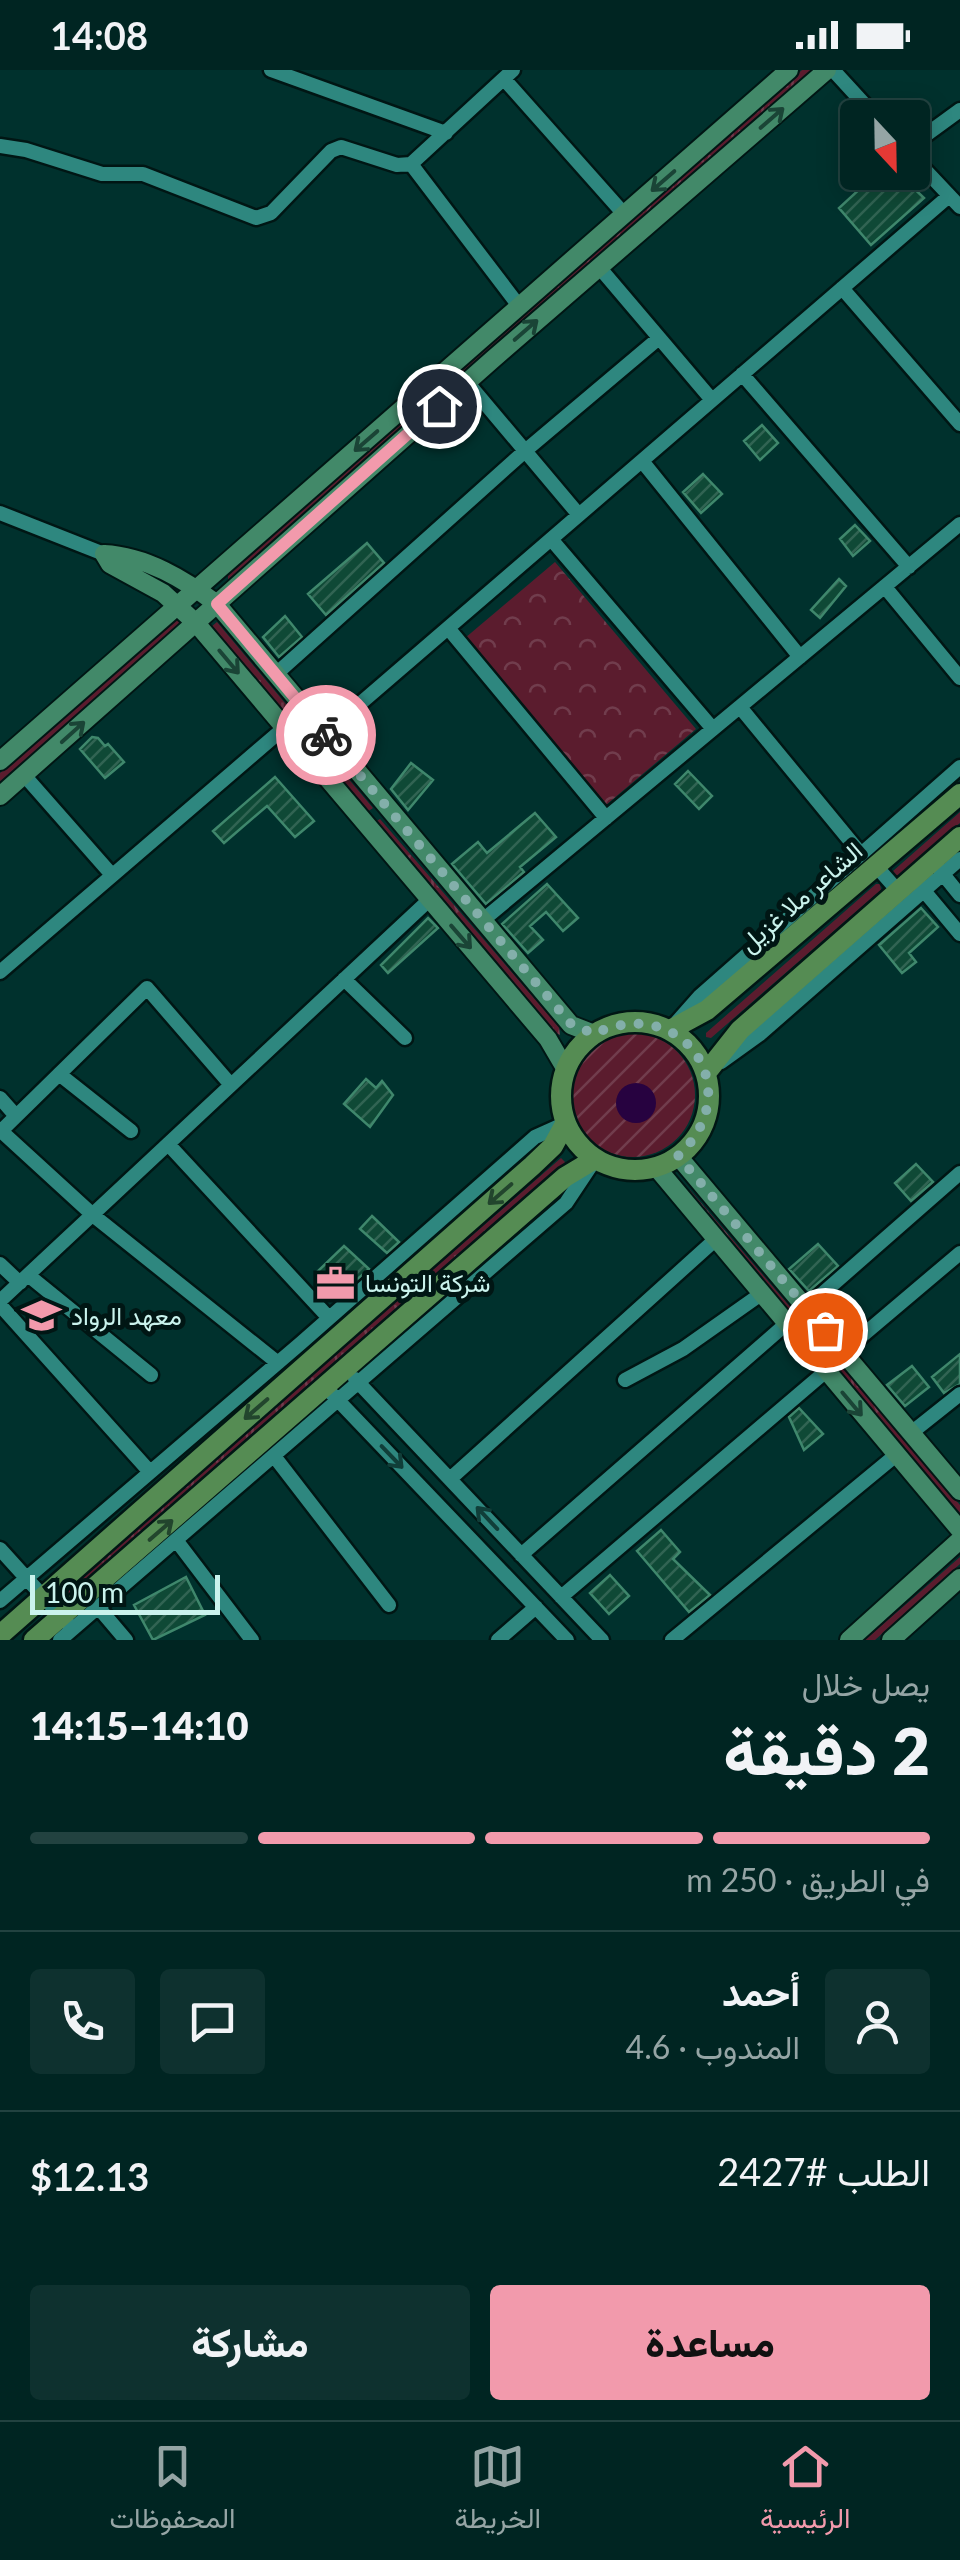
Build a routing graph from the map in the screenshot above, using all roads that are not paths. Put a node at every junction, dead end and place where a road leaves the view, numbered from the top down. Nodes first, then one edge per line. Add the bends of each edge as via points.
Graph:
1 (271, 70) edge
2 (788, 70) edge
3 (830, 70) edge
4 (508, 74) edge
5 (859, 100) edge
6 (960, 110) edge
7 (930, 132) edge
8 (446, 133) junction
9 (0, 146) edge
10 (410, 164) junction
11 (930, 175) edge
12 (955, 202) edge
13 (624, 214) junction
14 (599, 267) junction
15 (842, 288) junction
16 (519, 306) junction
17 (659, 338) junction
18 (742, 374) junction
19 (467, 382) junction
20 (712, 400) junction
21 (960, 424) edge
22 (525, 451) junction
23 (642, 460) junction
24 (0, 513) edge
25 (579, 515) junction
26 (960, 524) edge
27 (551, 539) junction
28 (104, 554) junction
29 (908, 567) junction
30 (885, 586) junction
31 (196, 588) junction
32 (217, 604) junction
33 (177, 605) junction
34 (196, 622) junction
35 (448, 628) junction
36 (800, 657) junction
37 (276, 674) junction
38 (960, 678) edge
39 (740, 707) junction
40 (284, 728) junction
41 (712, 729) junction
42 (326, 734) junction
43 (4, 752) edge
44 (960, 768) edge
45 (24, 775) junction
46 (960, 794) edge
47 (0, 796) edge
48 (386, 805) junction
49 (606, 818) junction
50 (364, 822) junction
51 (960, 837) edge
52 (960, 859) edge
53 (868, 860) junction
54 (938, 868) junction
55 (112, 875) junction
56 (912, 887) junction
57 (960, 894) edge
58 (429, 900) junction
59 (482, 920) junction
60 (960, 934) edge
61 (0, 972) edge
62 (344, 979) junction
63 (670, 1030) junction
64 (594, 1034) junction
65 (405, 1038) dead end
66 (566, 1068) junction
67 (706, 1073) junction
68 (60, 1074) junction
69 (231, 1085) junction
70 (0, 1098) edge
71 (16, 1116) junction
72 (566, 1124) junction
73 (1, 1131) edge
74 (131, 1131) dead end
75 (168, 1144) junction
76 (678, 1156) junction
77 (595, 1159) junction
78 (656, 1167) junction
79 (960, 1174) edge
80 (94, 1216) junction
81 (716, 1239) junction
82 (960, 1253) edge
83 (0, 1264) edge
84 (24, 1279) junction
85 (761, 1294) junction
86 (0, 1303) edge
87 (806, 1308) junction
88 (329, 1318) junction
89 (786, 1324) junction
90 (843, 1352) junction
91 (278, 1363) junction
92 (825, 1372) junction
93 (151, 1375) dead end
94 (352, 1376) junction
95 (625, 1380) dead end
96 (332, 1394) junction
97 (960, 1394) edge
98 (911, 1433) junction
99 (896, 1455) junction
100 (274, 1456) junction
101 (150, 1472) junction
102 (450, 1479) junction
103 (960, 1491) edge
104 (960, 1530) edge
105 (176, 1540) junction
106 (960, 1540) edge
107 (0, 1549) edge
108 (521, 1555) junction
109 (26, 1578) junction
110 (960, 1578) edge
111 (3, 1592) edge
112 (562, 1597) junction
113 (42, 1598) junction
114 (389, 1605) dead end
115 (98, 1607) junction
116 (536, 1607) junction
117 (67, 1623) junction
118 (0, 1635) edge
119 (34, 1640) edge
120 (60, 1640) edge
121 (126, 1640) edge
122 (252, 1640) edge
123 (498, 1640) edge
124 (567, 1640) edge
125 (602, 1640) edge
126 (672, 1640) edge
127 (849, 1640) edge
128 (891, 1640) edge

1 - 8 street
2 -> 13 main road
3 - 5 street
14 -> 3 main road
4 - 8 street
4 - 13 street
6 - 7 street
8 - 10 street
9 - 10 street via 102,174 142,174 256,218 270,213 341,146
10 - 16 street
11 - 12 street
12 - 15 street
13 - 16 main road
14 - 17 street
19 -> 14 main road
15 - 18 street
15 - 21 street
16 -> 31 main road
17 - 20 street
17 - 22 street
18 - 20 street
18 - 29 street
19 - 22 street
19 - 32 main road
20 - 23 street
22 - 25 street
22 - 37 street
23 - 25 street
23 - 36 street
24 - 28 street
25 - 27 street
26 - 29 street
27 - 35 street
27 - 41 street
28 - 31 main road via 142,562
28 - 33 main road via 123,574
29 - 30 street
30 - 36 street
30 - 38 street
31 - 32 main road
31 - 33 main road
32 - 34 main road
32 - 37 main road
33 - 34 main road
33 - 43 main road
34 -> 40 main road
45 -> 34 main road
35 - 42 street
35 - 49 street
36 - 39 street
37 - 42 main road
39 - 41 street
39 - 53 street
40 - 50 main road
40 - 55 street
41 - 49 street
42 - 48 main road
44 - 53 street
45 - 47 main road
45 - 55 street
46 - 53 main road, الشاعر ملا غزيل
48 - 50 main road
48 - 59 main road
49 - 59 street
50 - 58 main road
51 - 54 main road
52 - 54 street
53 - 56 street
53 - 63 main road, الشاعر ملا غزيل via 707,1010
54 - 56 main road
54 - 57 street
55 - 61 street
56 - 60 street
56 - 67 main road via 740,1030
58 - 62 street
58 -> 66 main road
59 - 64 main road via 571,1024
62 - 65 street
62 - 69 street
63 - 64 main road via 632,1021
63 - 67 main road via 686,1041
64 - 66 main road
66 - 72 main road via 560,1105
67 - 76 main road via 708,1110
68 - 69 street via 147,988
68 - 71 street
68 - 74 street
69 - 75 street
70 - 71 street
71 - 73 street
72 - 77 main road
72 - 88 street via 535,1137
72 -> 113 main road via 532,1166
73 - 80 street
75 - 80 street
75 - 88 street
76 - 78 main road
76 - 87 main road
77 - 78 main road via 625,1169
77 - 94 main road via 565,1177
78 - 81 main road
79 - 87 street
80 - 84 street
80 - 91 street
81 - 85 main road
81 - 102 street
82 - 90 street
83 - 84 street
84 - 86 street
84 - 93 street
85 - 89 main road
85 - 95 street
86 - 101 street
87 - 90 main road
88 - 91 street
89 - 92 main road
89 - 108 street
90 - 98 main road
91 - 101 street
92 -> 99 main road
92 - 112 street
94 - 96 main road
94 - 102 street
96 - 100 street
96 -> 116 street
117 -> 96 main road
97 - 98 street
98 - 103 main road
99 - 104 main road
99 - 126 street
100 - 105 street
100 - 114 street
101 - 109 street
108 -> 102 street
105 - 115 street
105 - 122 street
106 - 127 main road
107 - 109 street
108 - 112 street
109 - 111 street
109 - 113 street
110 - 128 main road
112 - 125 street
113 - 117 street
113 - 118 main road
115 - 117 street
115 - 121 street
116 - 123 street
116 - 124 street
117 - 119 main road
117 - 120 street

